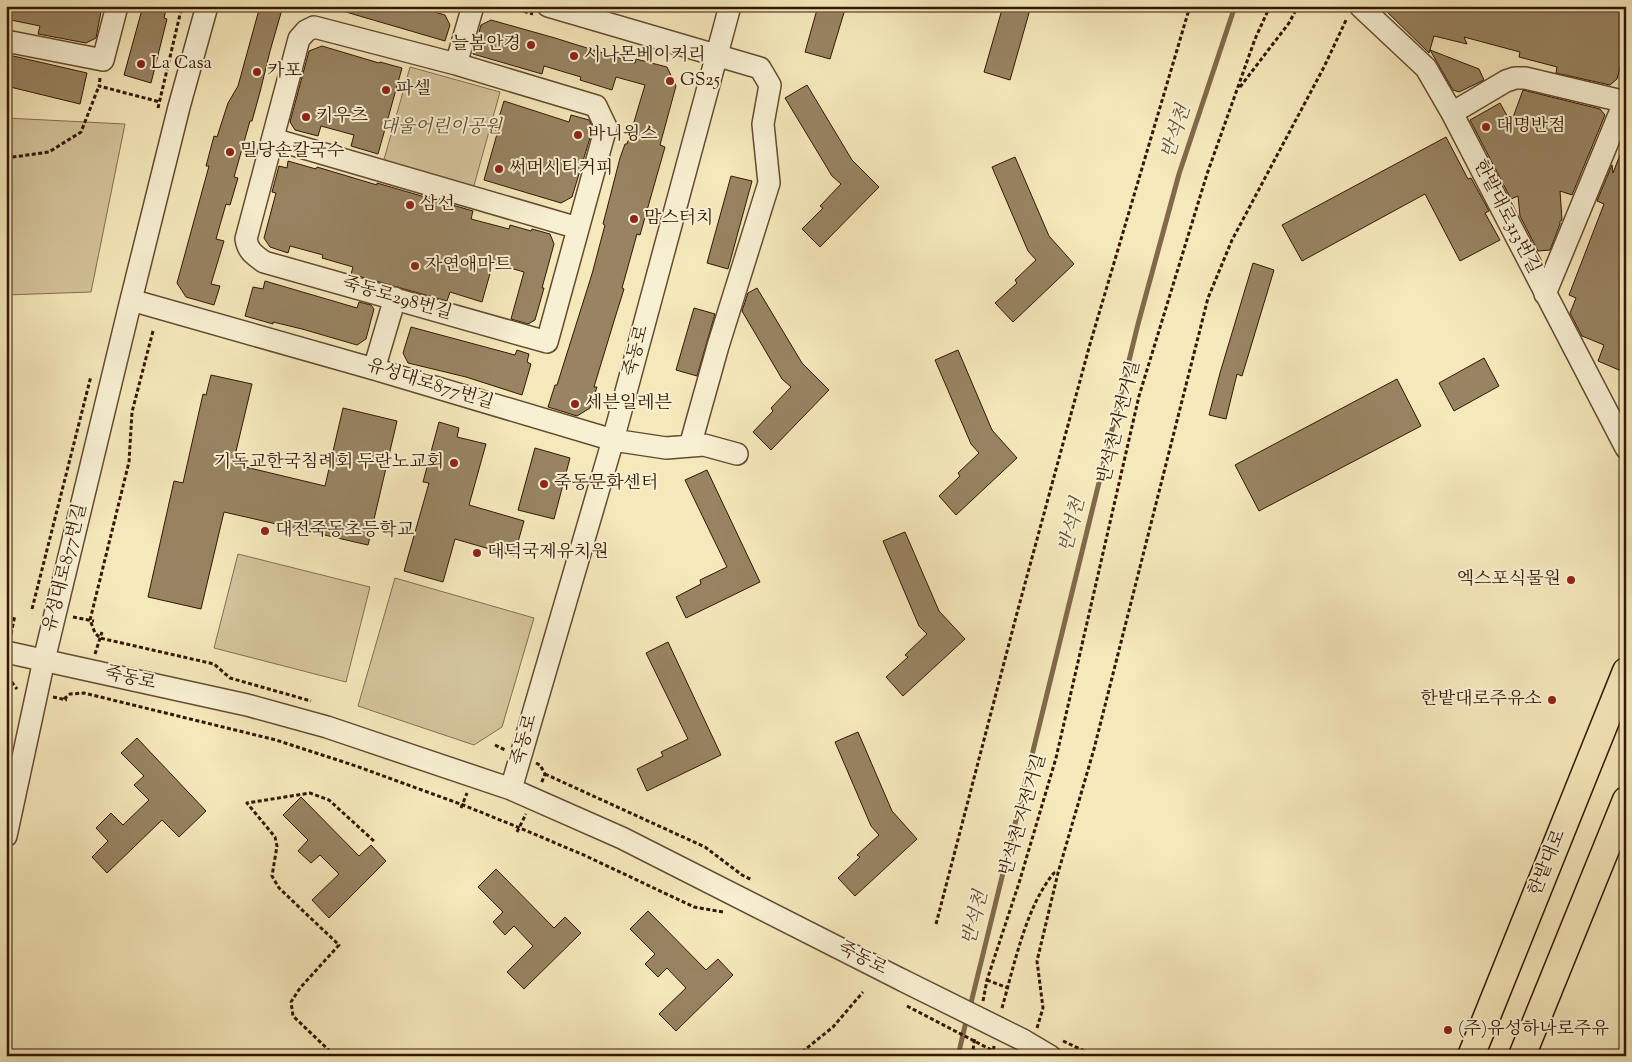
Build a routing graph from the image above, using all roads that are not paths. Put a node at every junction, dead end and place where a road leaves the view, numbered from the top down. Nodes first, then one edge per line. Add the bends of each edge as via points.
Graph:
1 (117, 6) edge
2 (207, 6) edge
3 (473, 6) edge
4 (548, 6) edge
5 (730, 6) edge
6 (1354, 11) edge
7 (6, 41) edge
8 (717, 56) junction
9 (456, 64) junction
10 (1625, 100) edge
11 (1452, 114) junction
12 (273, 138) junction
13 (578, 228) junction
14 (1545, 294) junction
15 (394, 298) junction
16 (131, 300) junction
17 (374, 369) junction
18 (1620, 423) edge
19 (613, 440) junction
20 (690, 446) junction
21 (1626, 448) edge
22 (737, 454) dead end
23 (6, 652) edge
24 (44, 660) junction
25 (1626, 671) edge
26 (511, 789) junction
27 (1626, 800) edge
28 (6, 836) edge
29 (1035, 1048) edge
30 (1471, 1056) edge
31 (1522, 1056) edge

1 - 7 street via 103,60
2 - 16 street, 유성대로877번길
3 - 9 street
4 - 8 street
5 - 8 street, 죽동로
6 - 11 street, 한밭대로313번길 via 1426,68
8 - 19 street, 죽동로
8 - 20 street via 760,68 778,88 763,124 769,183
9 - 12 street, 죽동로298번길 via 314,27 299,39
9 - 13 street, 죽동로298번길 via 596,106 606,127
10 - 11 street via 1515,78
10 - 14 street
11 - 14 street, 한밭대로313번길
12 - 13 street
12 - 15 street, 죽동로298번길 via 246,238 252,254 264,262
13 - 15 street, 죽동로298번길 via 546,342
14 - 18 street, 한밭대로313번길
15 - 17 street
16 - 17 street, 유성대로877번길
16 - 24 street, 유성대로877번길
17 - 19 street, 유성대로877번길
18 - 21 street, 한밭대로313번길
19 - 20 street, 유성대로877번길 via 666,448
19 - 26 street, 죽동로
20 - 22 street, 유성대로877번길 via 704,445
23 - 24 street, 죽동로
24 - 26 street, 죽동로 via 247,705 327,727
24 - 28 street, 유성대로877번길
25 - 30 main road, 한밭대로
26 - 29 street, 죽동로, bridge via 622,838
27 - 31 main road

